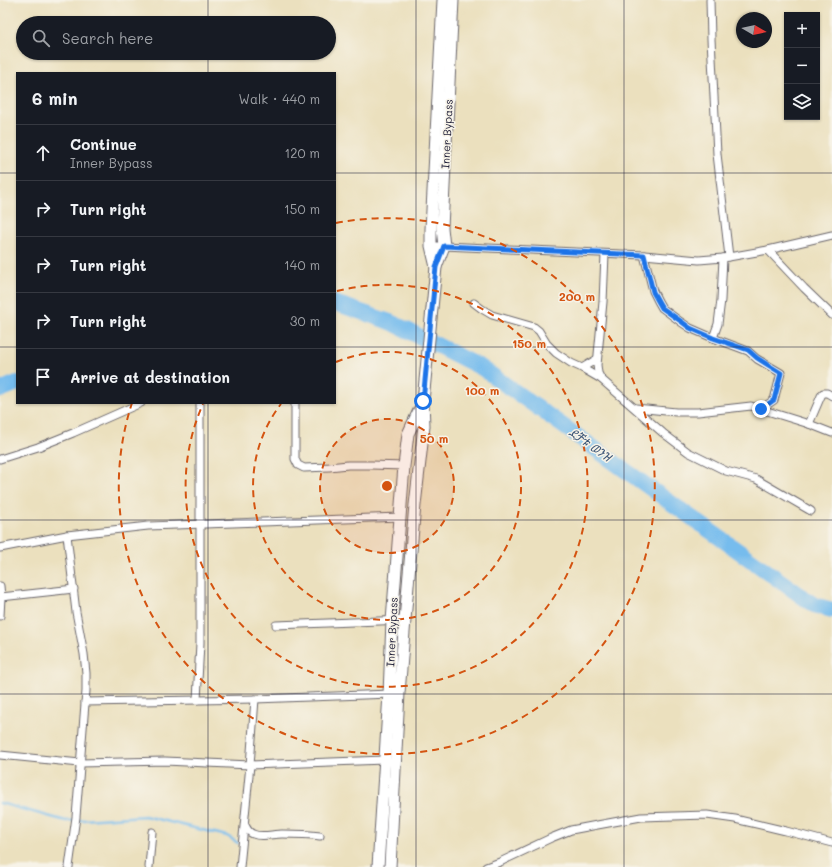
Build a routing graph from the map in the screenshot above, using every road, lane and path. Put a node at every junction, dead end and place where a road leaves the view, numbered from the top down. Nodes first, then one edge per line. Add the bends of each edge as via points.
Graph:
1 (442, 0) edge
2 (452, 0) edge
3 (710, 0) edge
4 (832, 235) edge
5 (431, 246) junction
6 (444, 246) junction
7 (768, 250) junction
8 (605, 254) junction
9 (644, 255) junction
10 (726, 258) junction
11 (436, 267) junction
12 (474, 303) dead end
13 (832, 315) edge
14 (713, 338) junction
15 (597, 359) junction
16 (582, 368) junction
17 (601, 379) junction
18 (832, 396) edge
19 (423, 401) junction
20 (139, 404) edge
21 (200, 404) edge
22 (295, 404) edge
23 (636, 408) junction
24 (761, 409) junction
25 (809, 424) junction
26 (832, 434) edge
27 (0, 459) edge
28 (404, 466) junction
29 (811, 511) dead end
30 (400, 517) junction
31 (200, 525) junction
32 (67, 535) junction
33 (0, 548) edge
34 (0, 586) edge
35 (74, 589) junction
36 (1, 597) edge
37 (0, 616) edge
38 (405, 620) junction
39 (392, 621) junction
40 (276, 625) dead end
41 (394, 694) junction
42 (255, 699) junction
43 (197, 700) junction
44 (85, 702) junction
45 (0, 755) edge
46 (385, 760) junction
47 (80, 763) junction
48 (250, 765) junction
49 (245, 824) junction
50 (152, 832) dead end
51 (320, 836) dead end
52 (832, 843) edge
53 (69, 867) edge
54 (148, 867) edge
55 (240, 867) edge
56 (378, 867) edge
57 (390, 867) edge
58 (486, 867) edge

1 - 5 main road, Inner Bypass
2 - 6 main road, Inner Bypass via 442,228
3 - 10 street via 717,154
4 - 7 street
5 - 6 street
5 - 11 main road, Inner Bypass
6 - 8 street
6 - 11 main road, Inner Bypass
7 - 10 street
7 - 13 street
8 - 9 street
8 - 15 street
9 - 10 street via 699,260
9 - 14 street via 653,292 662,308
10 - 14 street via 718,324
11 - 19 main road, Inner Bypass
12 - 16 street via 492,315 534,327 556,353
14 - 24 street via 748,350 781,373 774,400
15 - 16 street
15 - 17 street
16 - 17 street
17 - 23 street
18 - 25 street via 823,393
19 - 28 main road, Inner Bypass via 408,434
19 - 38 main road, Inner Bypass via 424,426
20 - 27 street via 73,434
21 - 31 street
22 - 28 street via 295,458 298,465 304,468 348,465
23 - 24 street via 676,412 751,406
23 - 29 street via 688,452 726,471 756,479
24 - 25 street
25 - 26 street
28 - 30 main road, Inner Bypass
30 - 31 street
30 - 39 main road, Inner Bypass
31 - 32 street via 124,528
31 - 43 street via 200,643
32 - 33 street
32 - 35 street
34 - 36 street
35 - 36 street
35 - 44 street via 86,673
36 - 37 street
38 - 39 street
38 - 41 main road, Inner Bypass
39 - 40 street
39 - 41 main road, Inner Bypass
41 - 42 street
41 - 46 main road, Inner Bypass
41 - 57 main road, Inner Bypass
42 - 43 street
42 - 48 street
43 - 44 street
44 - 47 street
45 - 47 street
46 - 48 street
46 - 56 main road, Inner Bypass
47 - 48 street via 165,761
47 - 53 street
48 - 49 street
49 - 51 street via 251,834 257,835
49 - 55 street
50 - 54 street
52 - 58 street via 735,819 707,815 641,817 571,830

